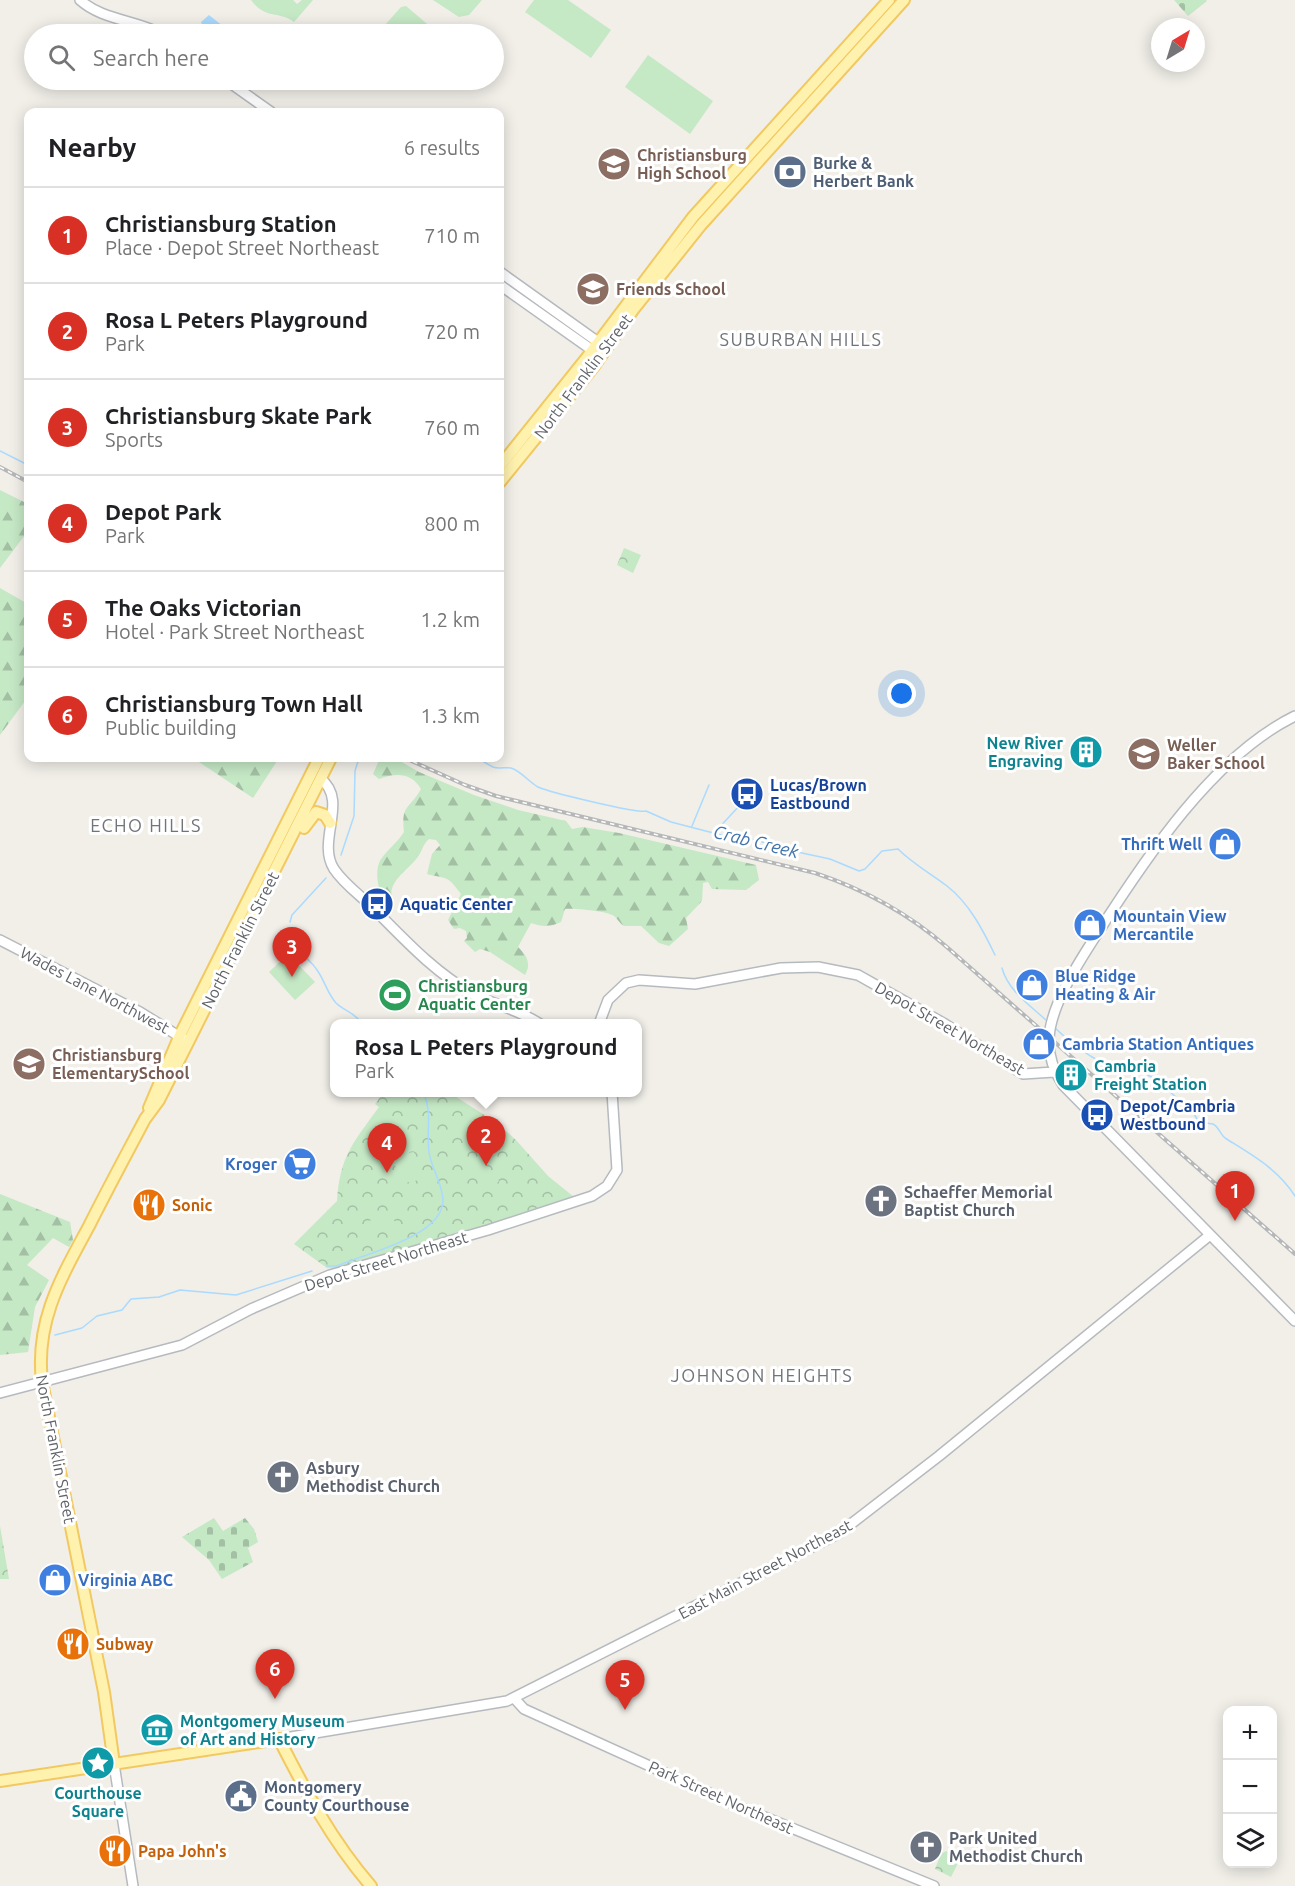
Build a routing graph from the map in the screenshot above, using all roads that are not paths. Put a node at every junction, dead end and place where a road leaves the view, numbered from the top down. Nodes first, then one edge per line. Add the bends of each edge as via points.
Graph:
1 (80, 0) edge
2 (889, 0) edge
3 (904, 0) edge
4 (141, 24) edge
5 (240, 90) edge
6 (265, 108) edge
7 (504, 275) edge
8 (504, 288) edge
9 (595, 346) junction
10 (599, 360) junction
11 (504, 461) edge
12 (504, 478) edge
13 (1295, 716) edge
14 (318, 762) edge
15 (330, 762) edge
16 (321, 779) junction
17 (330, 823) junction
18 (277, 867) junction
19 (0, 940) edge
20 (531, 1019) edge
21 (601, 1019) edge
22 (184, 1039) junction
23 (1054, 1072) junction
24 (612, 1097) edge
25 (1210, 1235) junction
26 (1295, 1321) edge
27 (42, 1382) junction
28 (0, 1393) edge
29 (514, 1698) junction
30 (279, 1739) junction
31 (114, 1764) junction
32 (0, 1781) edge
33 (133, 1886) edge
34 (371, 1886) edge
35 (934, 1886) edge

1 - 4 street via 103,14
2 - 9 main road, North Franklin Street via 693,217
3 - 10 main road, North Franklin Street via 701,225
5 - 6 street
7 - 9 street
8 - 9 street
9 - 10 street
9 - 11 main road, North Franklin Street
10 - 12 main road, North Franklin Street
13 - 23 street via 1270,729 1241,753 1155,846 1075,970 1052,1025 1049,1041
14 - 22 main road, North Franklin Street
15 - 16 main road, North Franklin Street
16 - 17 street via 333,801
16 - 18 main road, North Franklin Street
17 - 18 main road via 320,813 312,814 294,848
17 - 20 street via 326,844 333,867 411,947 452,981
18 - 22 main road, North Franklin Street
19 - 22 street, Wades Lane Northwest
21 - 23 street, Depot Street Northeast via 608,1000 626,982 695,984 781,968 818,968 868,980 1023,1074
22 - 27 main road, North Franklin Street via 159,1079 145,1119 50,1304 40,1350
23 - 25 street
24 - 27 street, Depot Street Northeast via 618,1163 612,1181 599,1192 488,1230 324,1277 251,1308 182,1345
25 - 26 street
25 - 29 street, East Main Street Northeast via 838,1534
27 - 28 street, Depot Street Northeast
27 - 31 main road, North Franklin Street via 104,1692
29 - 30 street, East Main Street Northeast via 455,1712
29 - 35 street, Park Street Northeast via 524,1709 665,1774
30 - 31 main road
30 - 34 main road via 311,1803
31 - 32 main road
31 - 33 street

